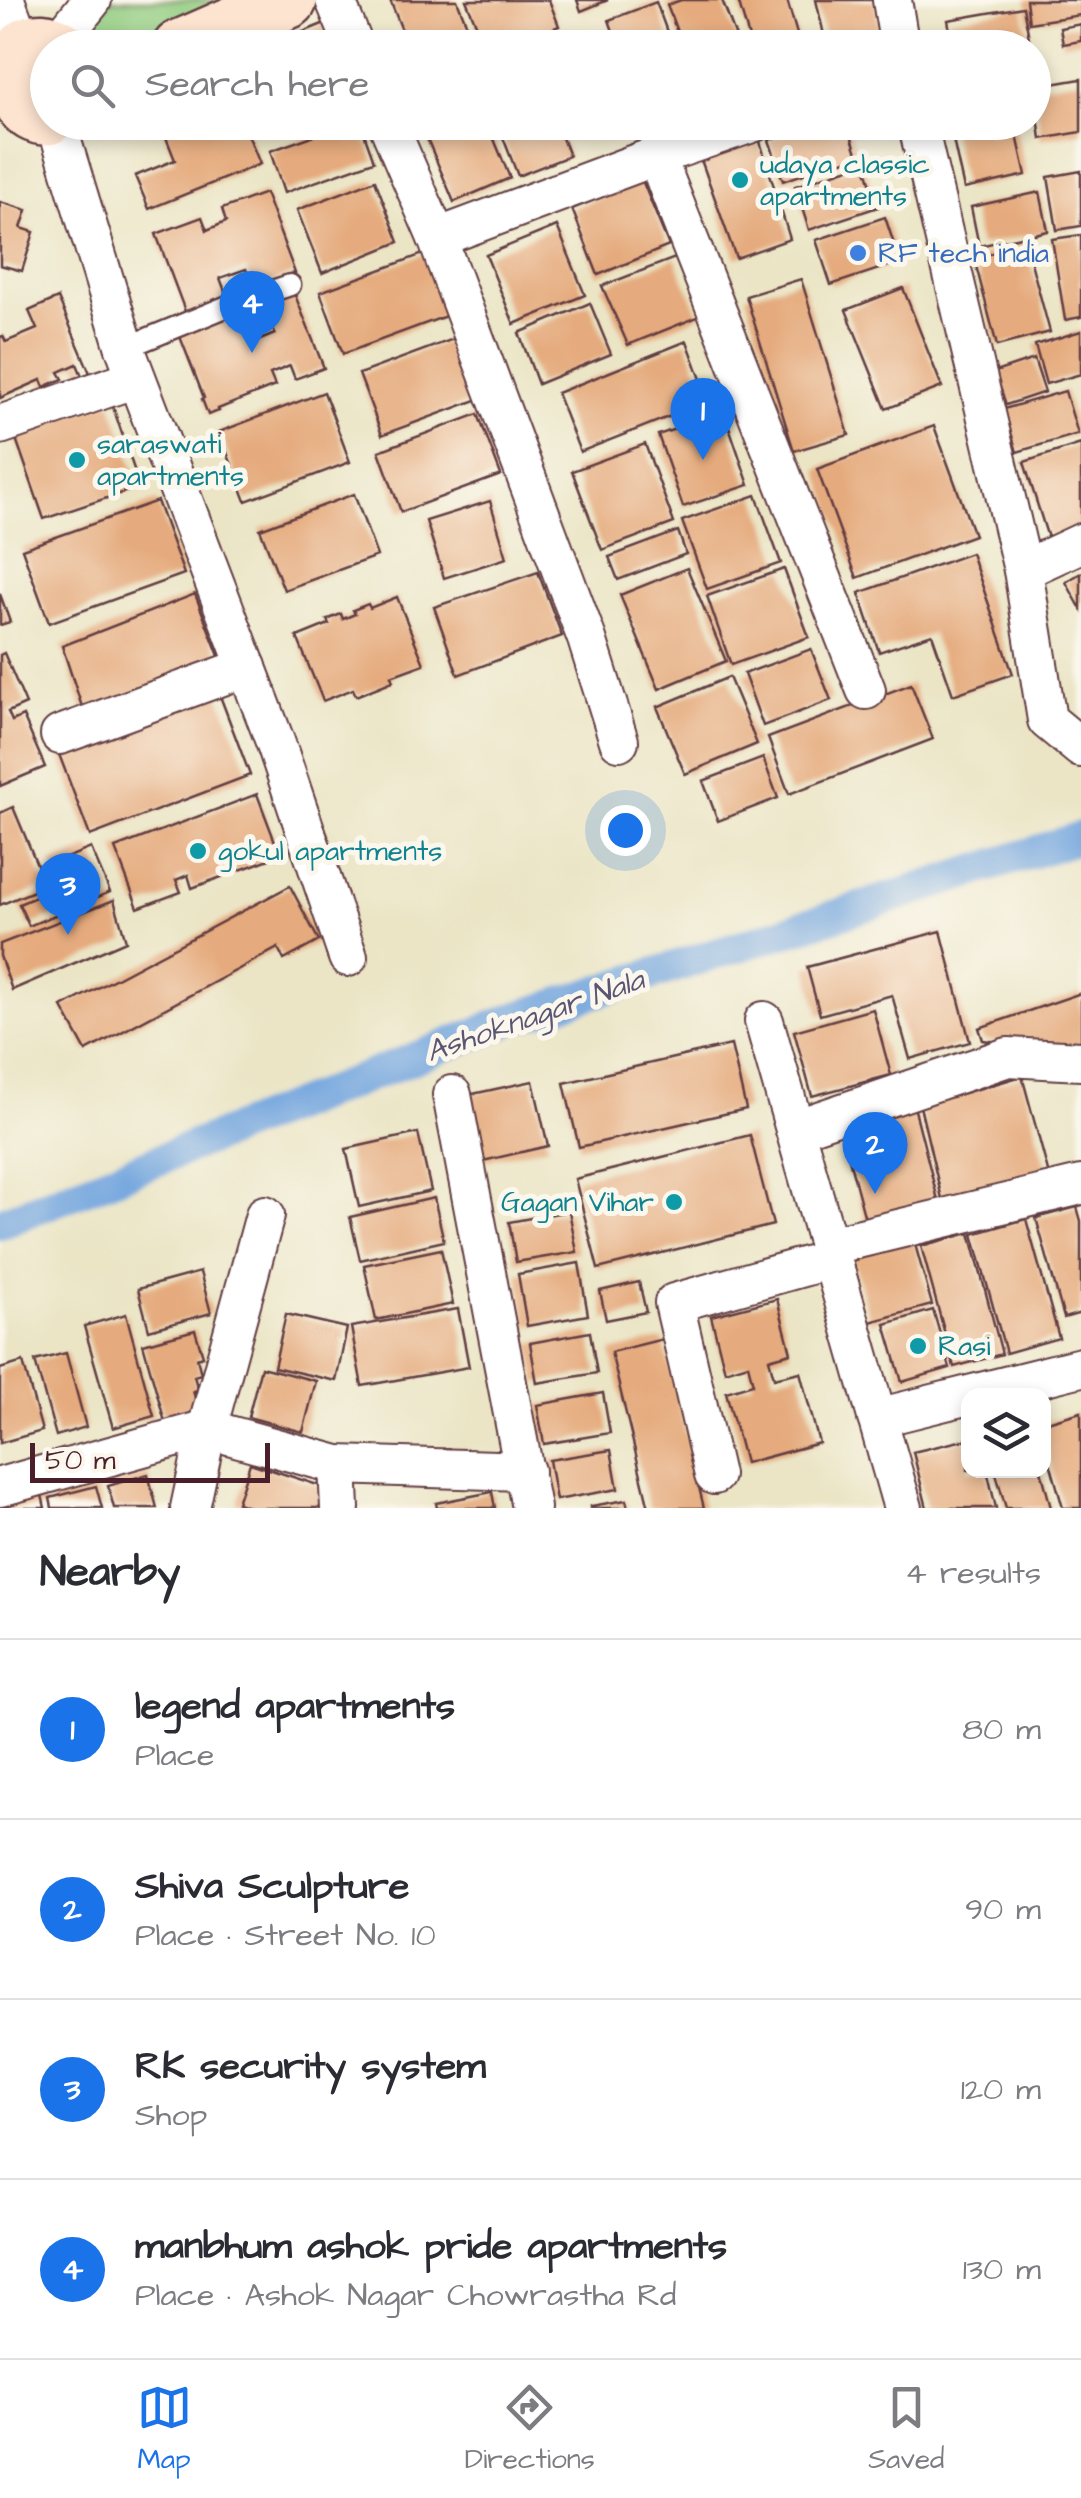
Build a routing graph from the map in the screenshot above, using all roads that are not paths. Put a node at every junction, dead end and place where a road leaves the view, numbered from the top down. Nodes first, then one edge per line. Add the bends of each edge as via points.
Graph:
1 (92, 0) edge
2 (289, 0) edge
3 (335, 0) edge
4 (892, 0) edge
5 (42, 30) edge
6 (221, 30) edge
7 (348, 30) edge
8 (897, 30) edge
9 (30, 39) edge
10 (29, 115) edge
11 (39, 140) edge
12 (395, 140) edge
13 (703, 140) edge
14 (920, 140) edge
15 (656, 156) junction
16 (437, 238) junction
17 (290, 285) dead end
18 (130, 363) junction
19 (0, 425) edge
20 (1081, 543) edge
21 (1022, 570) junction
22 (246, 666) junction
23 (866, 690) dead end
24 (1071, 732) edge
25 (60, 734) dead end
26 (620, 741) dead end
27 (348, 956) dead end
28 (764, 1021) dead end
29 (1081, 1062) edge
30 (452, 1095) dead end
31 (807, 1125) junction
32 (1081, 1186) edge
33 (265, 1215) dead end
34 (837, 1249) junction
35 (1081, 1367) edge
36 (878, 1418) junction
37 (207, 1429) junction
38 (338, 1465) junction
39 (714, 1476) dead end
40 (0, 1487) edge
41 (528, 1490) edge
42 (190, 1508) edge
43 (340, 1508) edge
44 (903, 1508) edge

1 - 5 street
2 - 6 main road
3 - 7 street
4 - 8 street
9 - 10 main road via 10,58 4,82
11 - 18 street
12 - 16 street
13 - 15 street
14 - 21 street
15 - 16 street
15 - 23 street
16 - 26 street
17 - 18 lane via 228,306
18 - 19 street
18 - 22 street
20 - 21 street
21 - 24 street
22 - 25 street
22 - 27 street
28 - 31 street
29 - 31 street via 1008,1056
30 - 41 street
31 - 34 street
32 - 34 street
33 - 37 street
34 - 36 street
34 - 39 street via 674,1303
35 - 36 street
36 - 44 street
37 - 38 street
37 - 40 street
37 - 42 street
38 - 41 street
38 - 43 street

